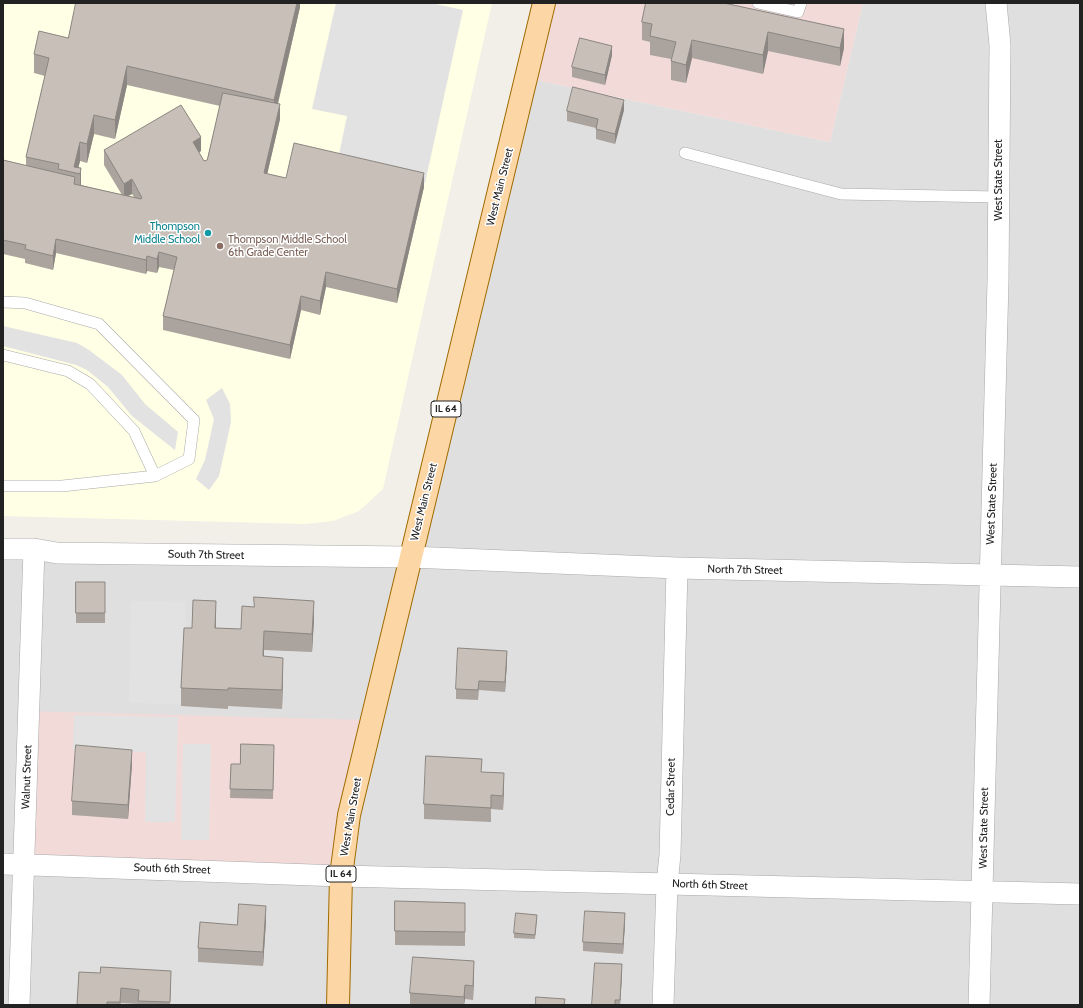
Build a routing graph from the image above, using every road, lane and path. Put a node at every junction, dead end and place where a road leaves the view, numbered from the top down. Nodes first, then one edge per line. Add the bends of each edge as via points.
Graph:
1 (544, 3) edge
2 (758, 3) edge
3 (801, 3) edge
4 (996, 3) edge
5 (685, 153) dead end
6 (998, 197) junction
7 (3, 302) edge
8 (3, 355) edge
9 (155, 476) junction
10 (3, 486) edge
11 (3, 549) edge
12 (34, 549) junction
13 (410, 557) junction
14 (677, 568) junction
15 (990, 575) junction
16 (1080, 577) edge
17 (3, 864) edge
18 (25, 864) junction
19 (341, 876) junction
20 (667, 884) junction
21 (982, 891) junction
22 (1080, 894) edge
23 (19, 1005) edge
24 (338, 1005) edge
25 (663, 1005) edge
26 (978, 1005) edge

1 - 13 main road, West Main Street / IL 64
2 - 3 lane via 798,12
4 - 6 street, West State Street via 1000,45
5 - 6 lane via 841,194
6 - 15 street, West State Street
7 - 9 lane via 25,303 99,324 194,420 189,459
8 - 9 lane via 68,371 90,384 134,431
9 - 10 lane via 62,486
11 - 12 street, South 7th Street
12 - 13 street, South 7th Street via 57,553
12 - 18 street, Walnut Street
13 - 14 street, North 7th Street
13 - 19 main road, West Main Street / IL 64 via 348,815
14 - 15 street, North 7th Street
14 - 20 street, Cedar Street via 670,855
15 - 16 street, North 7th Street
15 - 21 street, West State Street
17 - 18 street, South 6th Street
18 - 19 street, South 6th Street
18 - 23 street, Walnut Street
19 - 20 street, North 6th Street
19 - 24 main road, West Main Street / IL 64
20 - 21 street, North 6th Street
20 - 25 street, Cedar Street
21 - 22 street, North 6th Street
21 - 26 street, West State Street

